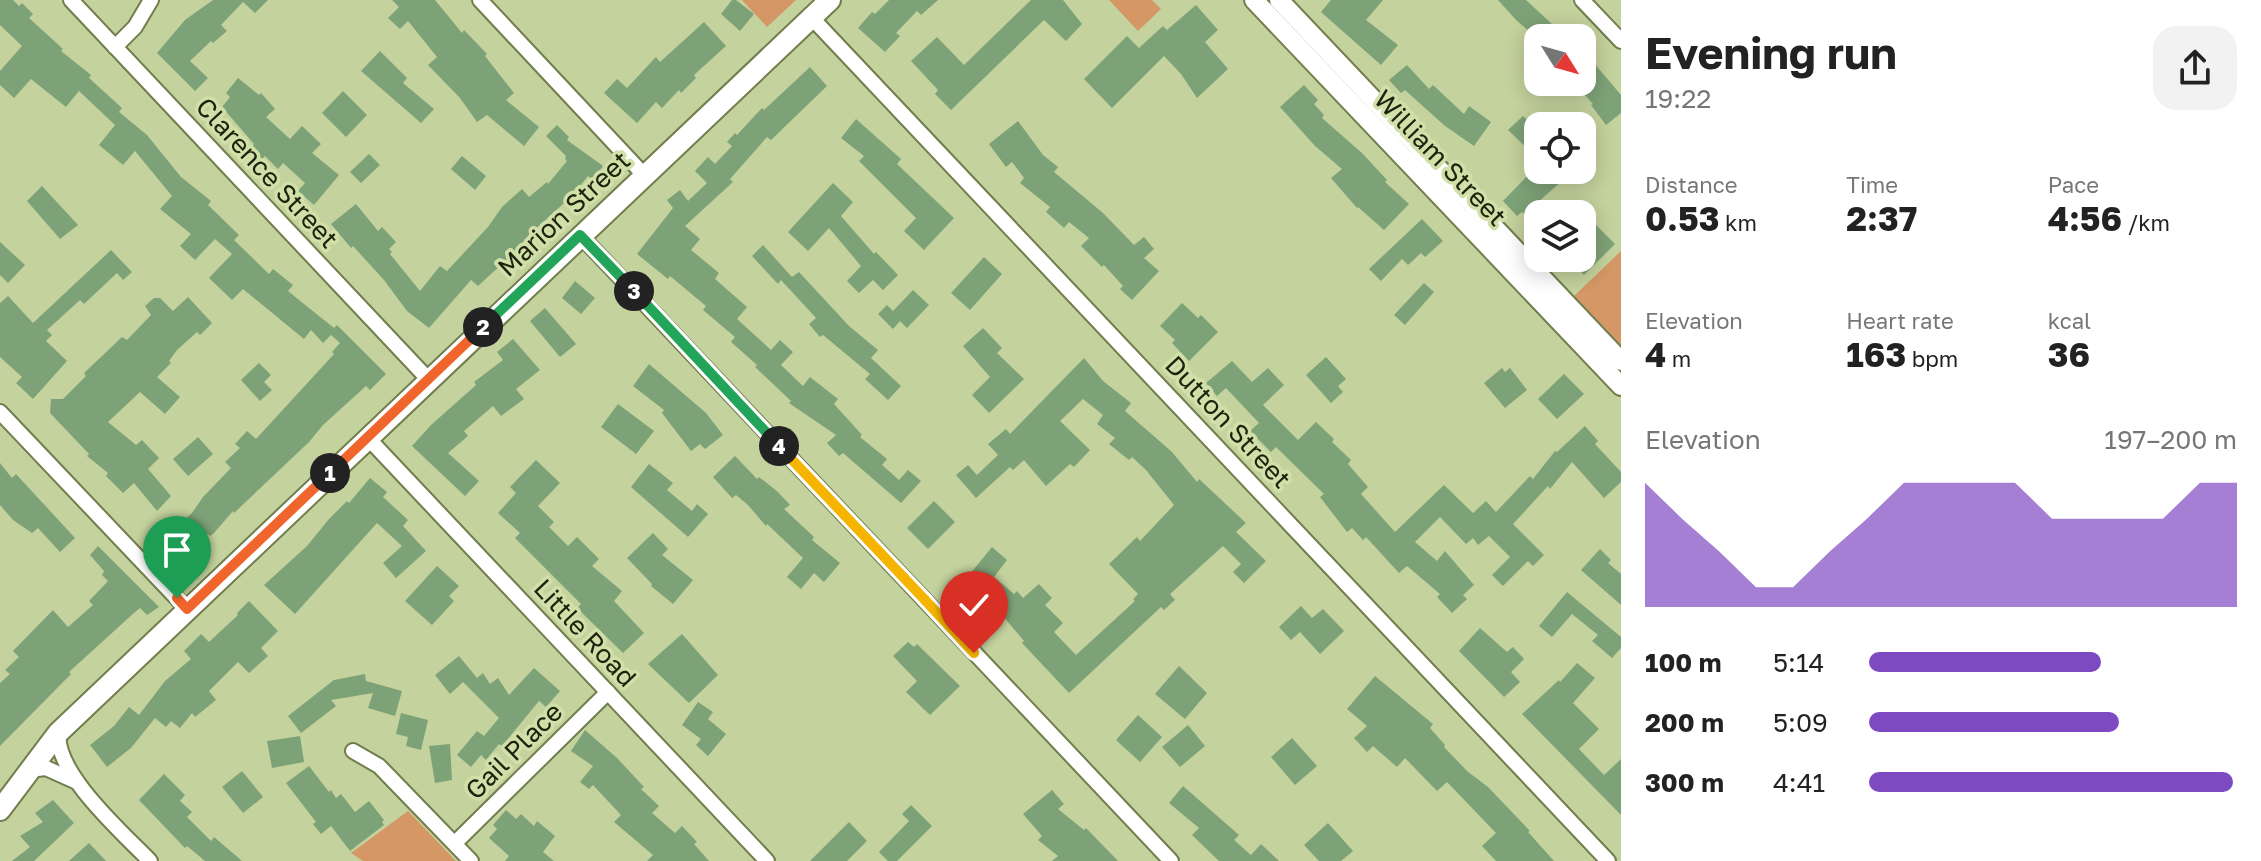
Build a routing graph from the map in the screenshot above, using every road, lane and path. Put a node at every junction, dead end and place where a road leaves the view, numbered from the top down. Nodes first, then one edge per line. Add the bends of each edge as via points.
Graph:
1 (71, 0) edge
2 (151, 0) edge
3 (480, 0) edge
4 (830, 0) edge
5 (1254, 0) edge
6 (1279, 0) edge
7 (1582, 0) edge
8 (811, 17) junction
9 (1621, 41) edge
10 (115, 47) junction
11 (644, 175) junction
12 (580, 235) junction
13 (1621, 361) edge
14 (428, 379) junction
15 (1621, 386) edge
16 (0, 412) edge
17 (367, 437) junction
18 (187, 609) junction
19 (608, 692) junction
20 (59, 731) junction
21 (353, 751) dead end
22 (28, 770) junction
23 (75, 781) junction
24 (0, 810) edge
25 (455, 843) junction
26 (150, 861) edge
27 (471, 861) edge
28 (767, 861) edge
29 (1171, 861) edge
30 (1608, 861) edge

1 - 10 street, Clarence Street
2 - 10 street
3 - 11 street
4 - 8 main road, Marion Street
5 - 15 street, William Street
6 - 13 street, William Street
7 - 9 street
8 - 11 main road, Marion Street
8 - 30 street, Dutton Street
10 - 14 street, Clarence Street
11 - 12 main road, Marion Street
12 - 14 main road, Marion Street
12 - 29 street
14 - 17 main road, Marion Street
16 - 18 street
17 - 18 main road, Marion Street
17 - 19 street, Little Road
18 - 20 main road, Marion Street
19 - 25 street, Gail Place
19 - 28 street, Little Road
20 - 22 main road, Marion Street
20 - 23 street via 60,750
21 - 25 street via 379,766
22 - 23 street via 46,768
22 - 24 main road, Marion Street
23 - 26 street
25 - 27 street

